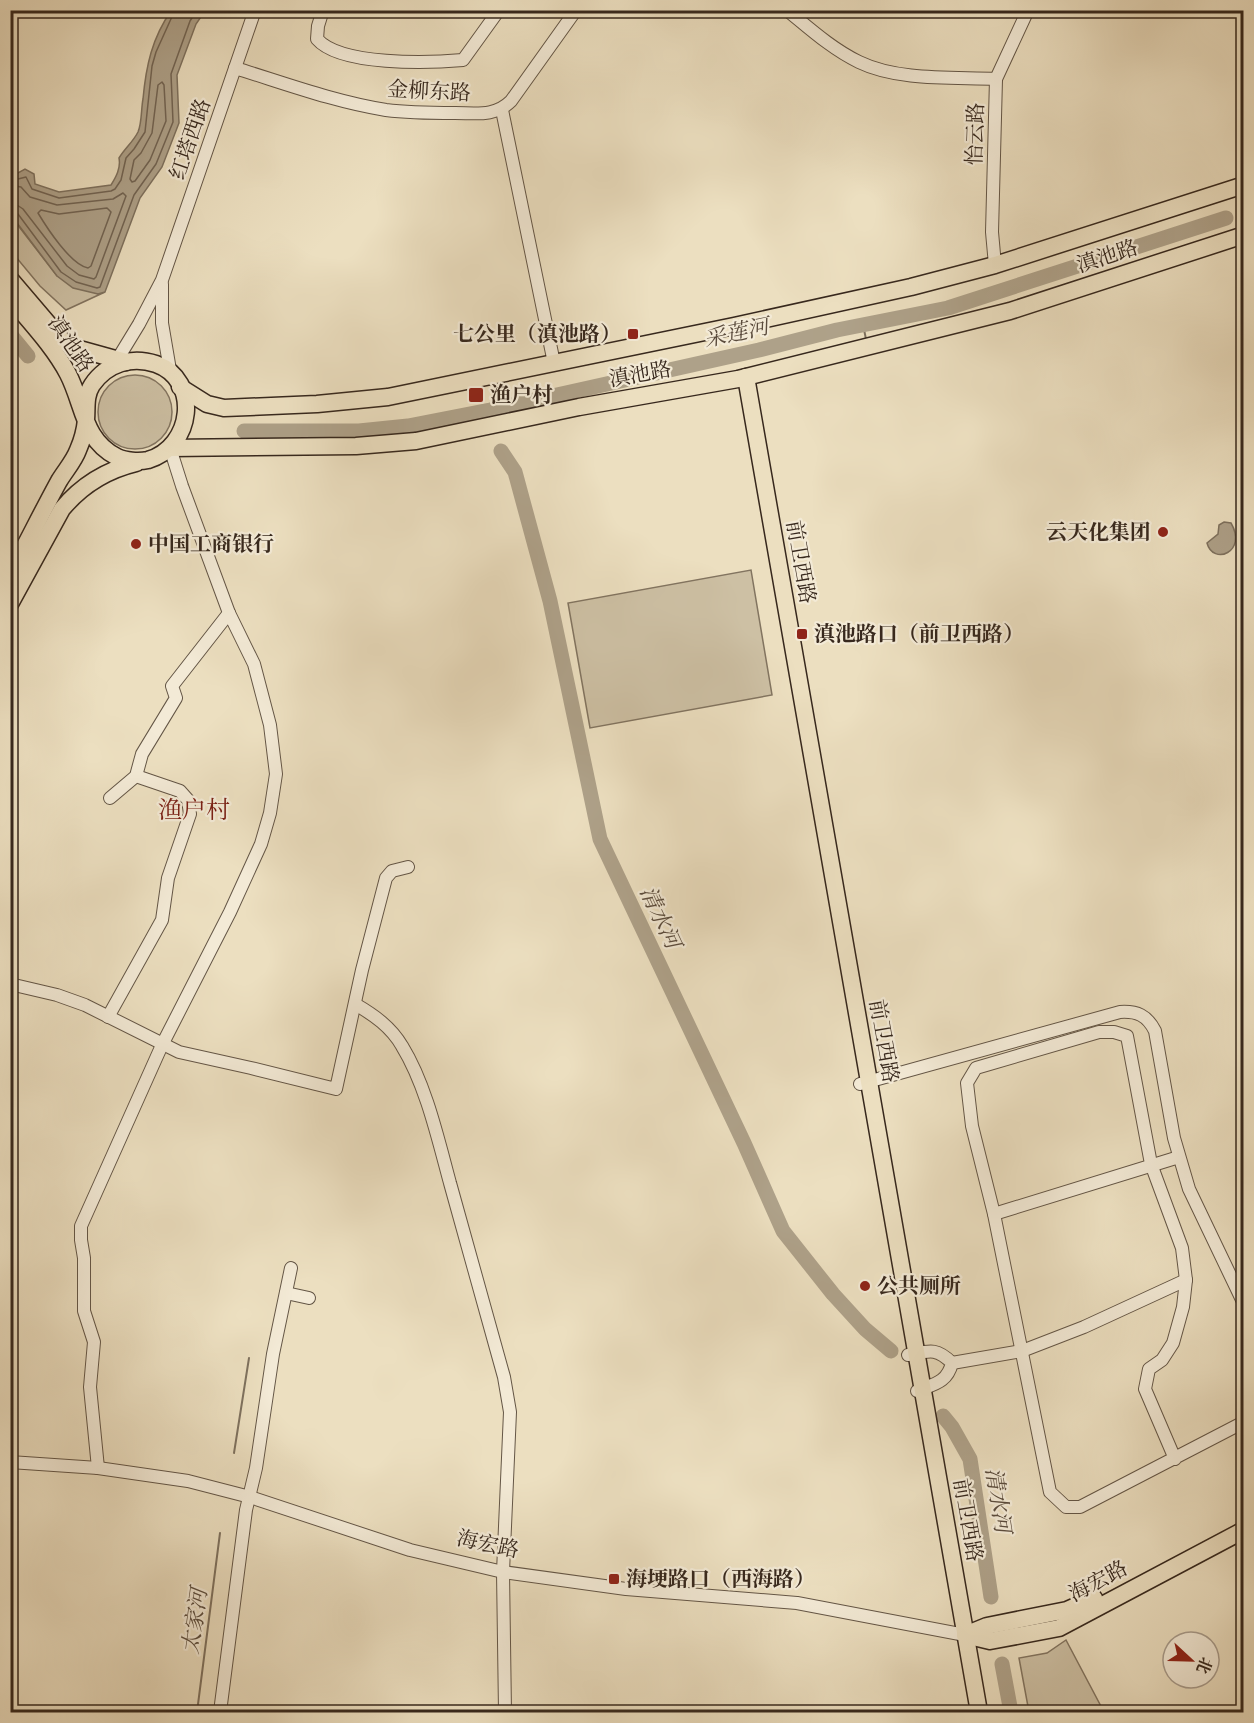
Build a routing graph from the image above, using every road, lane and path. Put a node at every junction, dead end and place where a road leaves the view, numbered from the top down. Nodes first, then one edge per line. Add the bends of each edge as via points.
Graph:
1 (255, 10) edge
2 (323, 10) edge
3 (499, 10) edge
4 (576, 10) edge
5 (786, 10) edge
6 (1028, 10) edge
7 (235, 68) junction
8 (996, 79) junction
9 (502, 110) junction
10 (1244, 186) edge
11 (1244, 235) edge
12 (995, 265) junction
13 (10, 279) edge
14 (162, 279) junction
15 (10, 298) edge
16 (130, 337) junction
17 (93, 352) junction
18 (119, 362) junction
19 (554, 363) junction
20 (170, 370) junction
21 (742, 378) junction
22 (180, 387) junction
23 (86, 419) junction
24 (170, 448) junction
25 (148, 460) junction
26 (10, 574) edge
27 (10, 604) edge
28 (230, 613) junction
29 (136, 776) junction
30 (110, 798) dead end
31 (408, 867) dead end
32 (10, 984) edge
33 (355, 1004) junction
34 (108, 1017) junction
35 (162, 1045) junction
36 (865, 1084) junction
37 (1179, 1157) junction
38 (1150, 1164) junction
39 (994, 1214) junction
40 (291, 1268) dead end
41 (1186, 1280) junction
42 (286, 1293) junction
43 (309, 1298) dead end
44 (1244, 1304) edge
45 (1022, 1351) junction
46 (912, 1354) junction
47 (952, 1363) junction
48 (919, 1390) junction
49 (1244, 1422) edge
50 (1175, 1459) junction
51 (10, 1462) edge
52 (98, 1468) junction
53 (250, 1497) junction
54 (1244, 1519) edge
55 (1244, 1530) edge
56 (503, 1572) junction
57 (961, 1635) junction
58 (220, 1713) edge
59 (505, 1713) edge
60 (970, 1713) edge
61 (978, 1713) edge

1 - 7 street, 红塔西路
2 - 3 street via 317,39 324,47 351,56 425,63 463,60
4 - 9 street
5 - 8 street via 844,54 876,68 909,75
6 - 8 street, 怡云路
7 - 9 street, 金柳东路 via 384,110
7 - 14 street, 红塔西路
8 - 12 street, 怡云路 via 992,232
9 - 19 street
10 - 12 main road, 滇池路
11 - 21 main road, 滇池路 via 1010,311
12 - 19 main road, 滇池路 via 745,324
13 - 17 main road, 滇池路 via 62,340
14 - 16 street
14 - 20 street via 162,323
15 - 23 main road, 滇池路 via 67,373
16 - 17 street via 112,349
16 - 18 street
17 - 18 main road, 滇池路
18 - 20 main road via 138,360
18 - 23 main road via 92,385 86,399
19 - 22 main road, 滇池路 via 388,397 317,404 224,408 207,404
20 - 22 main road
21 - 24 main road, 滇池路 via 416,441 356,446
21 - 36 main road, 前卫西路
22 - 24 main road via 186,401 185,424
23 - 25 main road via 93,438 105,451 124,460
23 - 26 main road via 77,453
24 - 25 main road
24 - 28 street
25 - 27 main road via 106,473 71,498
28 - 29 street via 172,686 176,698 142,754
28 - 35 street via 254,664 270,725 276,774 270,813 261,844
29 - 30 street
29 - 34 street via 184,793 190,814 168,878 162,920
31 - 33 street via 392,871 386,878
32 - 34 street via 57,995
33 - 35 street via 336,1089
33 - 56 street via 394,1034 421,1088 504,1377 510,1412
34 - 35 street
35 - 52 street via 81,1226 84,1311 94,1342 90,1387
36 - 37 street via 1132,1011 1143,1015 1155,1031
36 - 46 main road, 前卫西路
37 - 38 street
37 - 44 street via 1189,1189
38 - 39 street
38 - 39 street via 1127,1036 1099,1032 976,1068 967,1083 970,1115
38 - 41 street via 1182,1248
39 - 45 street
40 - 42 street
41 - 45 street
41 - 50 street via 1173,1342 1162,1360 1149,1369 1145,1389
42 - 43 street
42 - 53 street
45 - 47 street
45 - 50 street via 1050,1491 1066,1507 1080,1507
46 - 47 street via 931,1350 944,1354
46 - 48 main road, 前卫西路
47 - 48 street via 950,1374 943,1380
48 - 57 main road, 前卫西路
49 - 50 street
51 - 52 street, 海宏路
52 - 53 street, 海宏路 via 188,1481
53 - 56 street, 海宏路 via 410,1550
53 - 58 street
54 - 57 main road, 海宏路 via 1094,1599 1067,1610
55 - 57 main road, 海宏路 via 1059,1628 990,1641
56 - 57 street, 海宏路 via 626,1589 797,1603
56 - 59 street
57 - 60 main road, 前卫西路
57 - 61 main road, 前卫西路

